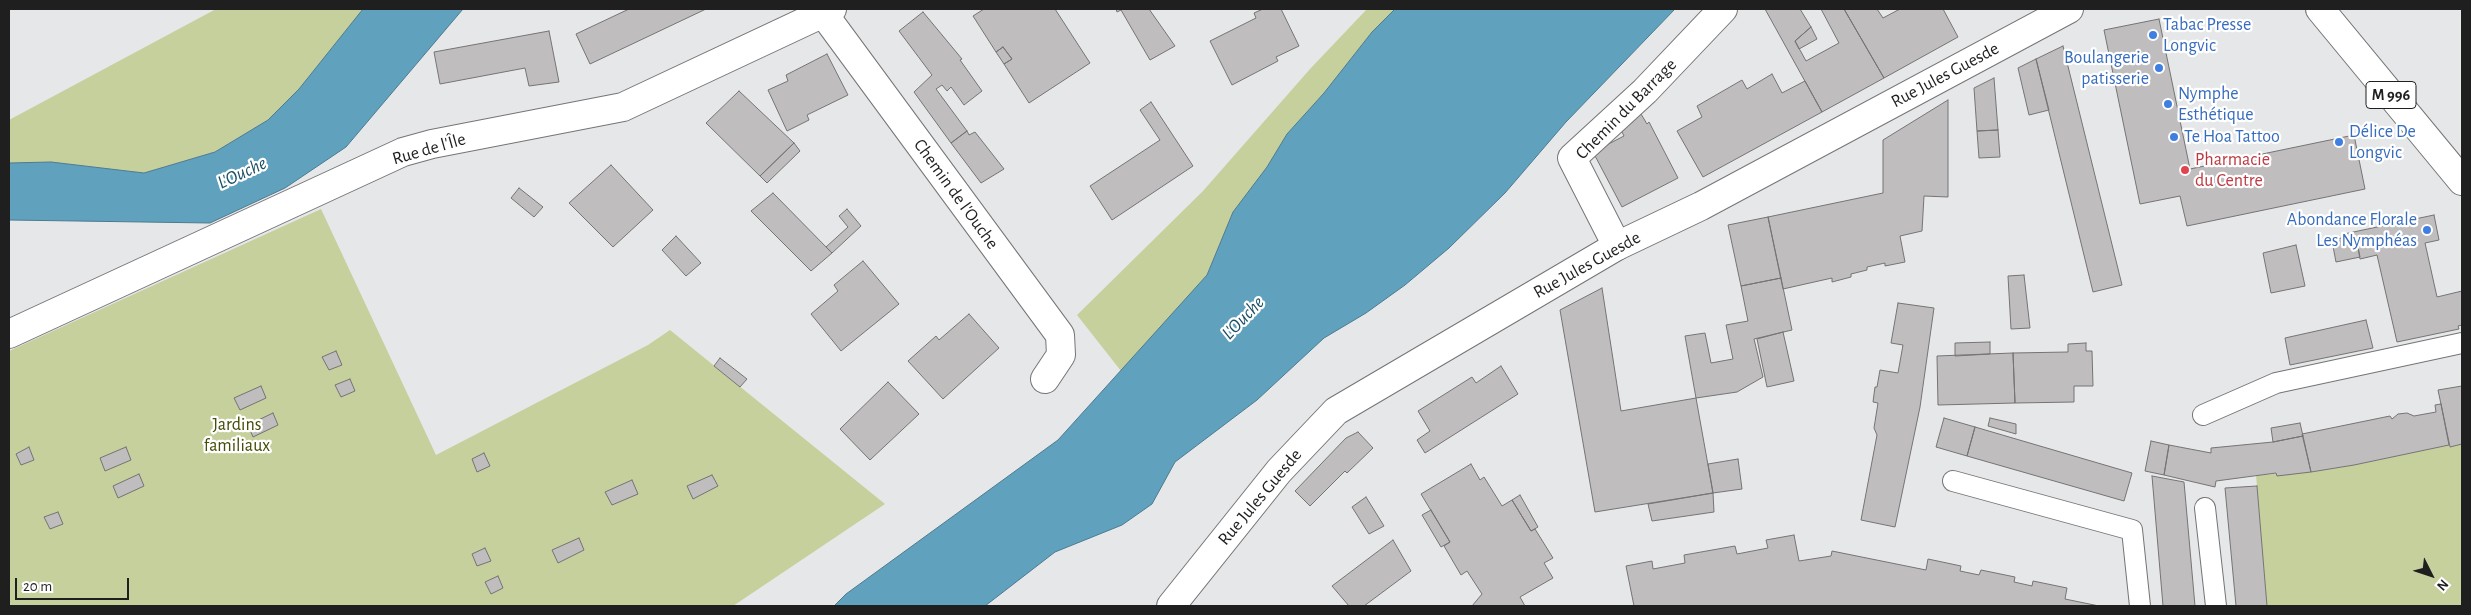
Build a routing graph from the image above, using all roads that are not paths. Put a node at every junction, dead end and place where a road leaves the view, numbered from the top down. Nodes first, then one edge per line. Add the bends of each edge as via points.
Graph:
1 (1723, 9) edge
2 (2069, 9) edge
3 (2320, 9) edge
4 (827, 11) edge
5 (2462, 181) edge
6 (1617, 246) junction
7 (9, 334) edge
8 (2462, 343) edge
9 (1045, 379) dead end
10 (2203, 415) dead end
11 (1953, 481) dead end
12 (2205, 508) dead end
13 (1171, 606) edge
14 (2140, 606) edge
15 (2216, 606) edge

1 - 6 street, Chemin du Barrage via 1645,91 1572,158
2 - 6 street, Rue Jules Guesde via 1701,206
3 - 5 street, M 996
4 - 7 street, Rue de l'Île via 623,107 403,152
4 - 9 street, Chemin de l'Ouche via 1060,335 1061,355
6 - 13 street, Rue Jules Guesde via 1336,411 1279,471
8 - 10 lane via 2276,383
11 - 14 lane via 2132,530
12 - 15 lane

